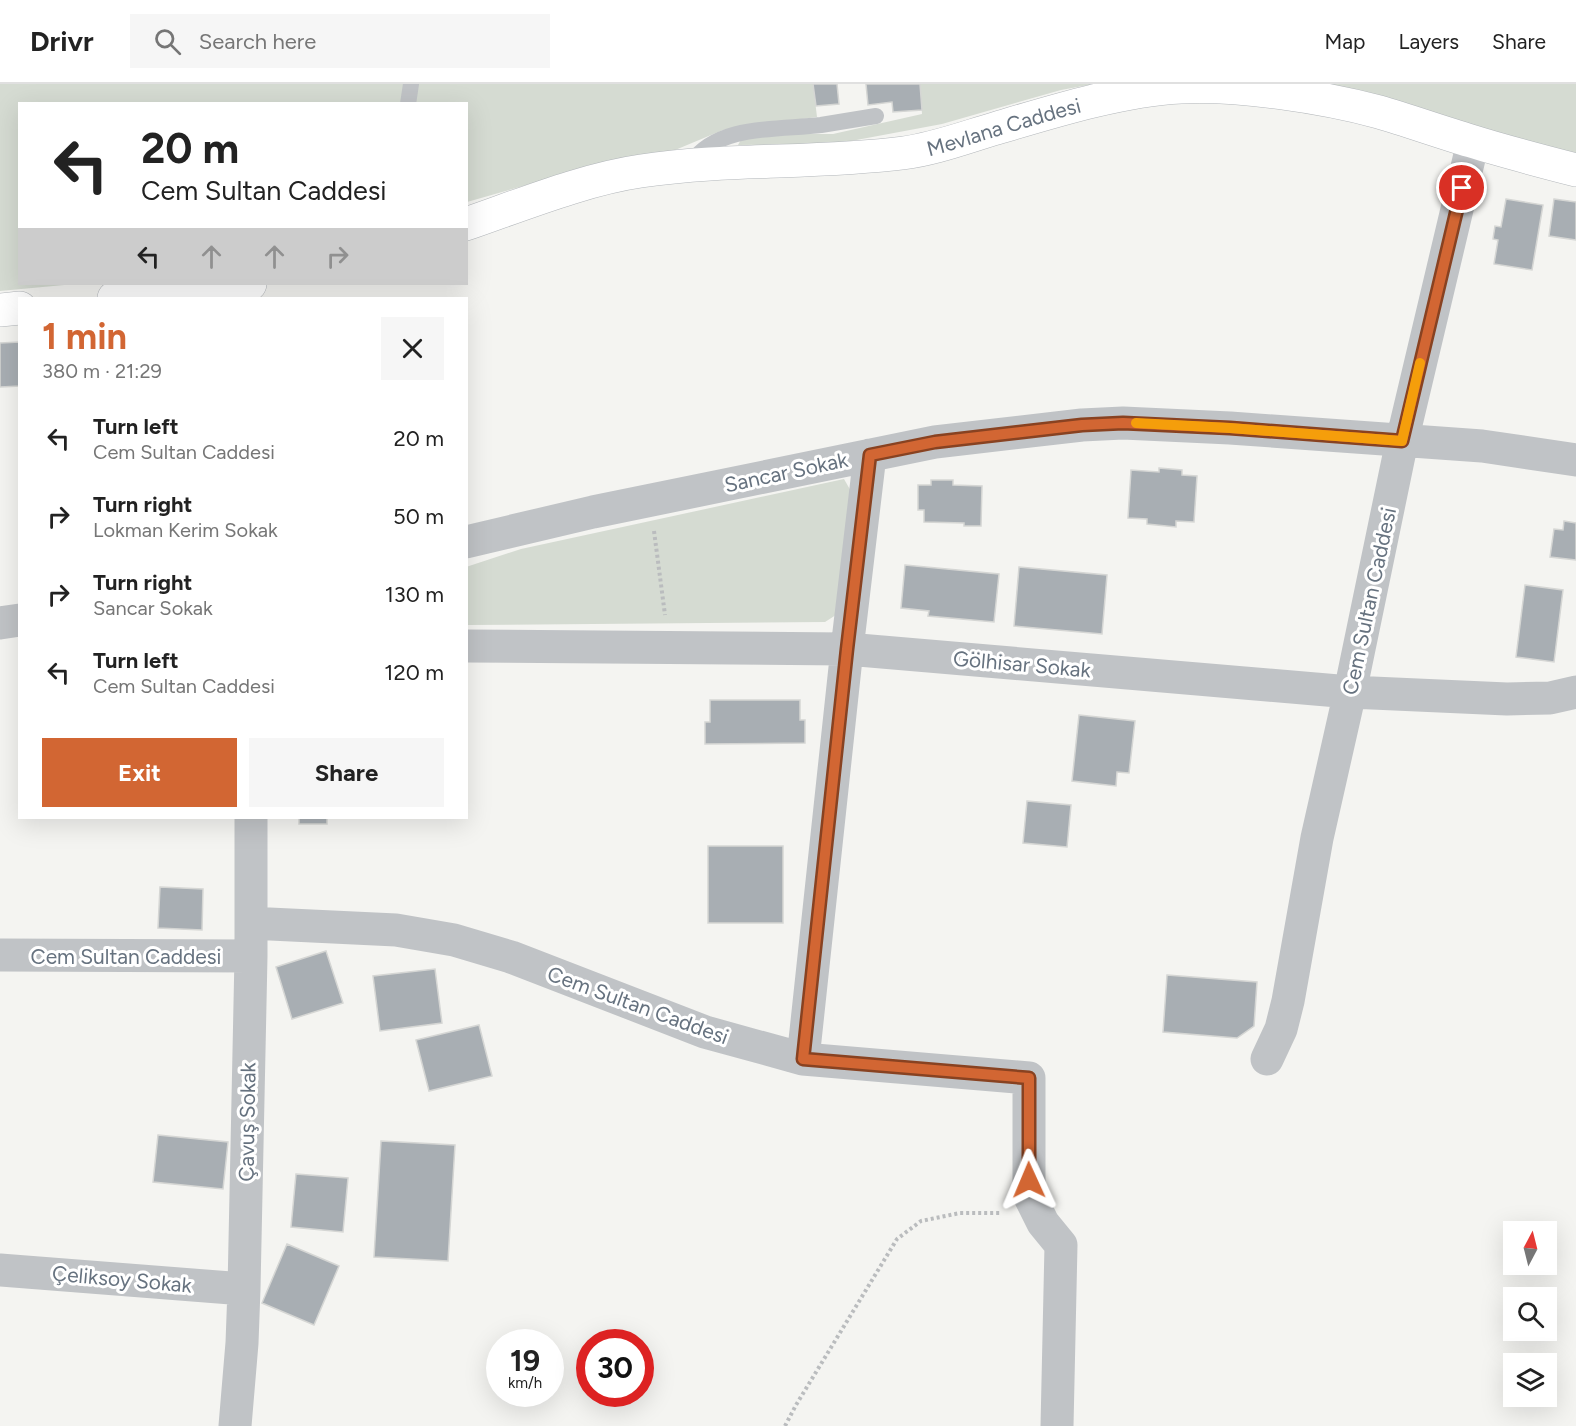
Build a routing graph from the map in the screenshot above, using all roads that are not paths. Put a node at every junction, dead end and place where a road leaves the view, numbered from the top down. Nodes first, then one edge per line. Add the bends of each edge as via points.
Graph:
1 (411, 84) edge
2 (408, 102) edge
3 (876, 116) dead end
4 (1473, 142) junction
5 (689, 166) junction
6 (1576, 170) edge
7 (468, 223) edge
8 (244, 289) edge
9 (128, 297) edge
10 (18, 308) edge
11 (0, 310) edge
12 (1402, 441) junction
13 (870, 455) junction
14 (1576, 460) edge
15 (468, 542) edge
16 (18, 620) edge
17 (0, 623) edge
18 (468, 646) edge
19 (847, 649) junction
20 (1350, 692) junction
21 (1576, 692) edge
22 (251, 819) edge
23 (251, 923) junction
24 (0, 955) edge
25 (251, 956) junction
26 (803, 1059) junction
27 (1267, 1059) dead end
28 (0, 1270) edge
29 (244, 1289) junction
30 (235, 1426) edge
31 (1057, 1426) edge

1 - 2 lane
3 - 5 lane via 736,135 707,146
4 - 5 street, Mevlana Caddesi via 1343,104 1241,89 1181,87 1081,105 906,153
4 - 6 street, Mevlana Caddesi
4 - 12 street, Cem Sultan Caddesi
5 - 7 street, Mevlana Caddesi via 614,177
8 - 9 street
10 - 11 street
12 - 13 street, Sancar Sokak via 1123,423 935,442
12 - 14 street, Sancar Sokak via 1482,446
12 - 20 street, Cem Sultan Caddesi
13 - 15 street, Sancar Sokak
13 - 19 street
16 - 17 street
18 - 19 street, Gölhisar Sokak
19 - 20 street, Gölhisar Sokak
19 - 26 street
20 - 21 street, Gölhisar Sokak via 1507,699 1550,698
20 - 27 street, Cem Sultan Caddesi via 1317,838 1288,1001
22 - 23 street, Çavuş Sokak
23 - 25 street, Çavuş Sokak
23 - 26 street, Cem Sultan Caddesi via 396,930 454,940 511,957 705,1032
24 - 25 street, Cem Sultan Caddesi
25 - 29 street, Çavuş Sokak
26 - 31 street, Cem Sultan Caddesi via 1029,1078 1029,1196 1043,1223 1061,1245
28 - 29 street, Çeliksoy Sokak
29 - 30 street, Çavuş Sokak

